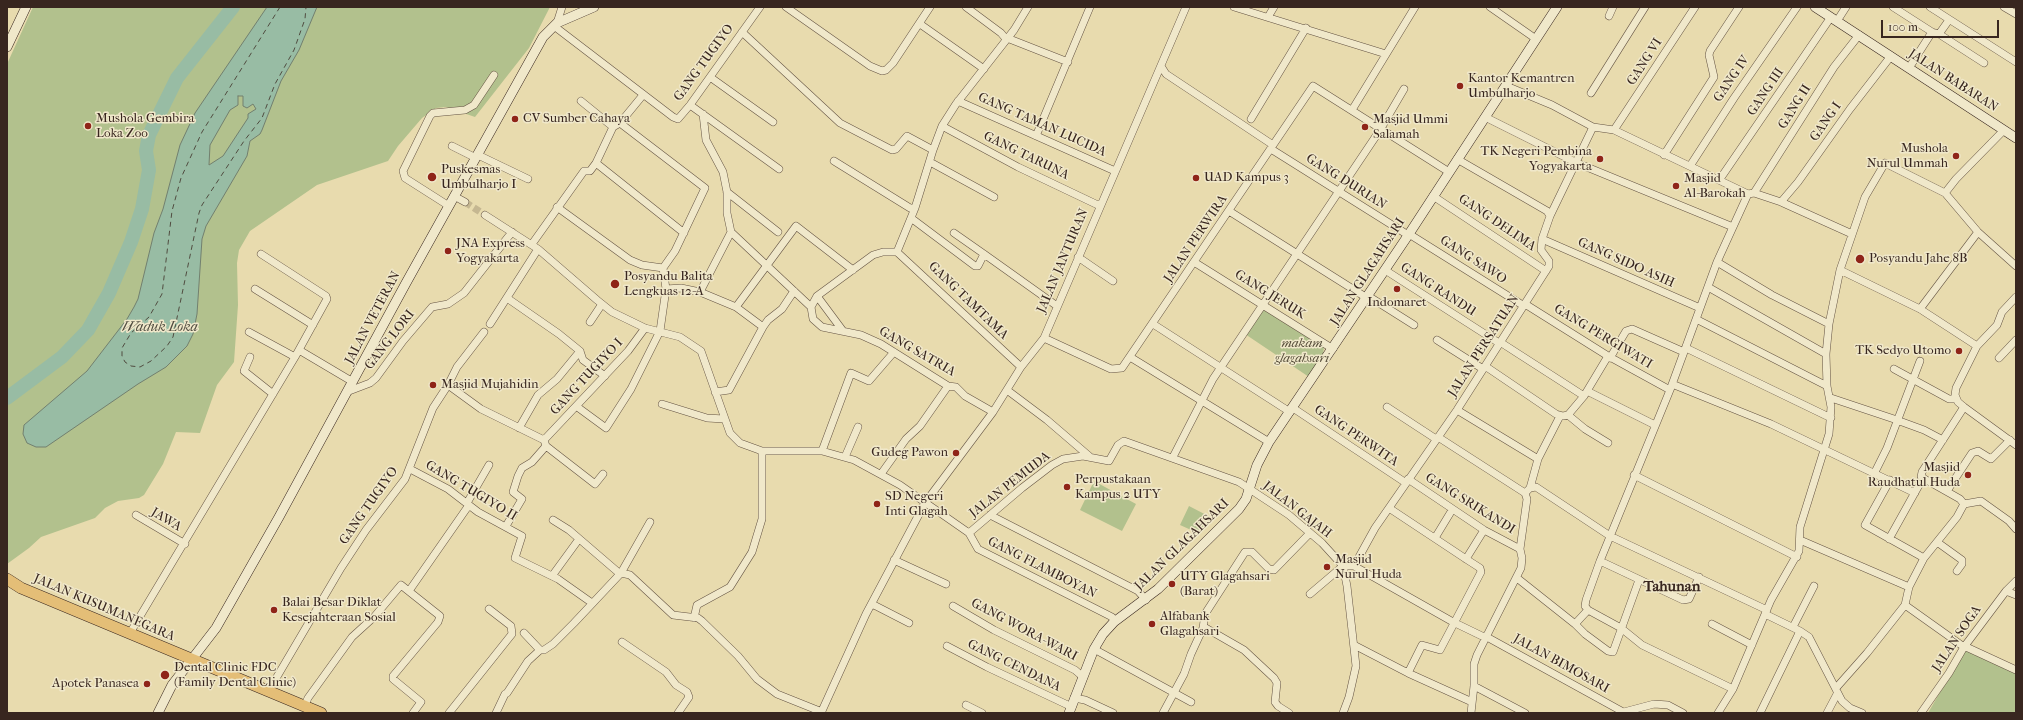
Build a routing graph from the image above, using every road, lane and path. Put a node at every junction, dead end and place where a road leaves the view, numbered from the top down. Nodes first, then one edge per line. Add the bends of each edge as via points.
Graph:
1 (26, 7) edge
2 (562, 7) edge
3 (594, 7) edge
4 (760, 7) edge
5 (786, 7) edge
6 (930, 7) edge
7 (966, 7) edge
8 (1028, 7) edge
9 (1090, 7) edge
10 (1186, 7) edge
11 (1234, 7) edge
12 (1274, 7) edge
13 (1414, 7) edge
14 (1490, 7) edge
15 (1613, 7) edge
16 (1645, 7) edge
17 (1695, 7) edge
18 (1739, 7) edge
19 (1797, 7) edge
20 (1815, 7) edge
21 (1846, 7) edge
22 (1893, 7) edge
23 (1930, 7) edge
24 (2004, 7) edge
25 (1555, 8) edge
26 (2016, 14) edge
27 (1609, 16) dead end
28 (1268, 17) junction
29 (1834, 19) junction
30 (1950, 20) junction
31 (556, 24) junction
32 (920, 24) junction
33 (1306, 28) junction
34 (742, 32) junction
35 (1935, 33) junction
36 (1859, 35) junction
37 (1006, 38) junction
38 (1536, 39) junction
39 (7, 47) edge
40 (1386, 54) junction
41 (1890, 56) junction
42 (1068, 62) junction
43 (2016, 62) edge
44 (1984, 63) dead end
45 (1160, 66) junction
46 (1909, 68) junction
47 (984, 69) junction
48 (494, 75) dead end
49 (710, 77) junction
50 (1404, 88) dead end
51 (1504, 88) junction
52 (1591, 92) dead end
53 (643, 95) junction
54 (581, 101) dead end
55 (958, 101) junction
56 (690, 105) junction
57 (1352, 110) junction
58 (703, 114) junction
59 (1485, 117) junction
60 (1250, 119) dead end
61 (773, 122) dead end
62 (620, 124) junction
63 (942, 126) junction
64 (613, 127) junction
65 (1593, 127) junction
66 (1380, 130) junction
67 (1614, 130) junction
68 (2004, 130) junction
69 (1036, 136) junction
70 (2016, 138) edge
71 (452, 146) dead end
72 (1272, 147) junction
73 (933, 150) junction
74 (1664, 155) junction
75 (477, 156) junction
76 (1457, 160) junction
77 (834, 161) dead end
78 (930, 162) junction
79 (596, 163) junction
80 (1577, 163) junction
81 (1690, 166) junction
82 (779, 170) dead end
83 (1115, 170) junction
84 (1449, 172) junction
85 (528, 179) dead end
86 (1720, 179) junction
87 (1338, 191) junction
88 (727, 192) junction
89 (1751, 193) junction
90 (1945, 193) junction
91 (454, 196) junction
92 (1434, 196) junction
93 (994, 197) dead end
94 (465, 202) tunnel mouth
95 (1781, 202) junction
96 (449, 206) junction
97 (1100, 206) junction
98 (557, 207) junction
99 (916, 208) junction
100 (1230, 211) junction
101 (485, 215) tunnel mouth
102 (1550, 216) junction
103 (911, 218) junction
104 (1733, 227) junction
105 (512, 232) junction
106 (731, 232) junction
107 (778, 232) dead end
108 (1978, 232) junction
109 (684, 233) junction
110 (954, 233) dead end
111 (1409, 234) junction
112 (1852, 234) junction
113 (1542, 238) junction
114 (532, 244) junction
115 (538, 249) junction
116 (897, 252) junction
117 (1297, 252) junction
118 (261, 254) dead end
119 (984, 254) junction
120 (1078, 257) junction
121 (1194, 262) junction
122 (1717, 262) junction
123 (767, 264) junction
124 (2016, 266) edge
125 (663, 268) junction
126 (853, 270) junction
127 (1385, 270) junction
128 (1840, 270) junction
129 (1546, 272) junction
130 (1113, 282) dead end
131 (1708, 287) junction
132 (255, 289) dead end
133 (666, 289) junction
134 (794, 291) junction
135 (700, 292) junction
136 (817, 296) junction
137 (1367, 297) junction
138 (2016, 297) edge
139 (507, 298) junction
140 (602, 304) junction
141 (1263, 305) junction
142 (1524, 305) junction
143 (1057, 306) junction
144 (736, 307) junction
145 (811, 307) junction
146 (1700, 308) junction
147 (1920, 309) junction
148 (1696, 319) junction
149 (590, 322) dead end
150 (490, 324) dead end
151 (1153, 324) junction
152 (1828, 324) junction
153 (313, 325) junction
154 (1414, 325) dead end
155 (763, 327) junction
156 (645, 328) junction
157 (660, 331) junction
158 (843, 331) junction
159 (249, 332) dead end
160 (484, 332) dead end
161 (1044, 338) junction
162 (1437, 340) dead end
163 (2016, 340) edge
164 (1500, 342) junction
165 (1977, 346) junction
166 (1333, 349) junction
167 (299, 350) junction
168 (1685, 350) junction
169 (580, 352) junction
170 (894, 352) junction
171 (1826, 354) junction
172 (250, 357) dead end
173 (295, 357) junction
174 (1130, 357) junction
175 (1609, 357) junction
176 (1999, 358) dead end
177 (1920, 361) dead end
178 (1021, 367) junction
179 (1221, 367) junction
180 (1484, 367) junction
181 (1894, 369) dead end
182 (605, 376) junction
183 (1913, 378) junction
184 (353, 382) junction
185 (448, 385) junction
186 (948, 386) junction
187 (1827, 386) junction
188 (1671, 387) junction
189 (1007, 390) junction
190 (349, 392) junction
191 (715, 392) junction
192 (1585, 393) junction
193 (273, 394) junction
194 (1830, 398) junction
195 (1956, 399) junction
196 (1201, 401) junction
197 (662, 404) dead end
198 (576, 406) junction
199 (1387, 407) dead end
200 (1964, 407) junction
201 (1292, 410) junction
202 (1457, 410) junction
203 (993, 412) junction
204 (1568, 415) junction
205 (1560, 416) junction
206 (1831, 418) junction
207 (724, 419) junction
208 (1898, 420) junction
209 (1655, 425) junction
210 (858, 427) dead end
211 (519, 428) junction
212 (1437, 438) junction
213 (1943, 440) junction
214 (1269, 442) junction
215 (545, 443) junction
216 (1608, 443) dead end
217 (2013, 443) edge
218 (1824, 450) junction
219 (762, 451) junction
220 (822, 452) junction
221 (1089, 456) junction
222 (845, 457) junction
223 (1173, 457) junction
224 (1538, 459) junction
225 (489, 466) dead end
226 (410, 469) junction
227 (1875, 472) junction
228 (603, 474) dead end
229 (881, 474) junction
230 (1634, 475) junction
231 (1923, 478) junction
232 (1890, 480) junction
233 (1407, 481) junction
234 (1248, 487) junction
235 (1527, 491) junction
236 (1947, 491) junction
237 (1915, 493) junction
238 (925, 503) junction
239 (468, 504) junction
240 (1964, 504) junction
241 (1389, 508) junction
242 (1452, 510) junction
243 (136, 515) dead end
244 (990, 515) junction
245 (553, 520) dead end
246 (650, 522) dead end
247 (506, 526) junction
248 (2016, 529) edge
249 (1484, 530) junction
250 (969, 533) junction
251 (1310, 533) junction
252 (1610, 536) junction
253 (1435, 538) junction
254 (579, 539) junction
255 (1889, 539) junction
256 (1800, 540) junction
257 (1937, 542) junction
258 (184, 544) junction
259 (1520, 549) junction
260 (1797, 557) junction
261 (1924, 558) junction
262 (1466, 559) junction
263 (894, 560) junction
264 (1600, 561) junction
265 (1343, 566) junction
266 (1354, 566) junction
267 (1957, 572) dead end
268 (620, 573) junction
269 (552, 576) junction
270 (1699, 577) junction
271 (1517, 578) junction
272 (7, 579) edge
273 (1639, 580) junction
274 (2016, 581) edge
275 (946, 584) dead end
276 (7, 586) edge
277 (1814, 586) dead end
278 (1909, 587) junction
279 (409, 591) junction
280 (2006, 591) junction
281 (1310, 594) dead end
282 (2016, 595) edge
283 (1146, 600) junction
284 (592, 603) junction
285 (872, 604) junction
286 (1905, 605) junction
287 (953, 606) dead end
288 (489, 609) dead end
289 (1588, 610) junction
290 (1766, 612) junction
291 (694, 618) junction
292 (1114, 622) junction
293 (1453, 622) junction
294 (908, 623) dead end
295 (1575, 624) junction
296 (1712, 624) dead end
297 (1204, 627) junction
298 (1793, 627) junction
299 (1621, 628) junction
300 (1800, 631) junction
301 (130, 633) junction
302 (524, 633) dead end
303 (1485, 637) junction
304 (622, 642) dead end
305 (1752, 645) junction
306 (947, 646) dead end
307 (1354, 646) junction
308 (1964, 646) junction
309 (1094, 649) junction
310 (540, 650) junction
311 (191, 660) junction
312 (2016, 670) edge
313 (1408, 673) junction
314 (1082, 676) junction
315 (1474, 686) junction
316 (1733, 689) junction
317 (1837, 691) junction
318 (268, 692) junction
319 (1174, 692) junction
320 (1191, 702) dead end
321 (1472, 702) junction
322 (966, 705) dead end
323 (304, 706) junction
324 (1072, 706) edge
325 (1623, 712) edge
326 (1925, 712) edge
327 (158, 713) edge
328 (321, 713) edge
329 (413, 713) edge
330 (449, 713) edge
331 (496, 713) edge
332 (678, 713) edge
333 (822, 713) edge
334 (982, 713) edge
335 (1113, 713) edge
336 (1163, 713) edge
337 (1290, 713) edge
338 (1343, 713) edge
339 (1471, 713) edge
340 (1525, 713) edge
341 (1683, 713) edge
342 (1718, 713) edge
343 (1760, 713) edge
344 (1827, 713) edge
345 (1862, 713) edge

1 - 39 street
2 - 31 street
3 - 31 street, JALAN VETERAN
4 - 34 street, GANG TUGIYO
5 - 32 street via 870,66 882,71 890,66
6 - 32 street
7 - 37 street
8 - 37 street
9 - 42 street
10 - 45 street, JALAN JANTURAN
11 - 28 street
12 - 28 street
13 - 40 street
14 - 38 street
15 - 27 street
16 - 52 street
17 - 67 street, GANG VI
18 - 74 street via 1710,51 1714,77
19 - 81 street, GANG IV
20 - 29 street, JALAN BABARAN
21 - 29 street, GANG III
22 - 35 street
23 - 30 street
24 - 26 street
25 - 38 street, JALAN GLAGAHSARI
28 - 33 street
29 - 36 street, JALAN BABARAN
29 - 86 street, GANG III
30 - 35 street
30 - 43 street
31 - 53 street
31 - 75 street, JALAN VETERAN via 543,37
32 - 47 street
33 - 40 street
33 - 60 street
34 - 49 street, GANG TUGIYO
34 - 73 street via 840,123 892,150 908,136
35 - 44 street
35 - 46 street
36 - 41 street, JALAN BABARAN
36 - 89 street, GANG II via 1834,67
37 - 42 street
37 - 47 street
38 - 51 street, JALAN GLAGAHSARI
40 - 57 street
41 - 46 street, JALAN BABARAN
41 - 95 street, GANG I
42 - 69 street
45 - 72 street, GANG DURIAN via 1166,74
45 - 83 street, JALAN JANTURAN
46 - 68 street, JALAN BABARAN
47 - 55 street
48 - 96 street via 474,105 464,110 433,113 430,116 403,171 405,178
49 - 56 street, GANG TUGIYO
49 - 61 street
50 - 66 street
51 - 59 street, JALAN GLAGAHSARI
51 - 65 street via 1511,88 1552,105
53 - 56 street, GANG TUGIYO via 678,119
53 - 62 street
54 - 64 street
55 - 63 street
55 - 69 street, GANG TAMAN LUCIDA
56 - 58 street
57 - 66 street, JALAN PERWIRA
57 - 72 street, JALAN PERWIRA via 1313,86
58 - 82 street
58 - 88 street via 706,140 723,172
59 - 76 street, JALAN GLAGAHSARI
59 - 80 street
62 - 64 street
62 - 109 street via 704,186
63 - 73 street
63 - 97 street, GANG TARUNA
64 - 79 street
65 - 67 street
65 - 80 street
66 - 84 street, JALAN PERWIRA
66 - 87 street
67 - 74 street
68 - 70 street, JALAN BABARAN
68 - 90 street
69 - 83 street, GANG TAMAN LUCIDA
71 - 75 street
72 - 87 street, GANG DURIAN
72 - 100 street, JALAN PERWIRA
73 - 78 street
74 - 81 street
75 - 85 street
75 - 91 street, JALAN VETERAN
76 - 84 street, JALAN GLAGAHSARI
76 - 102 street via 1547,211
77 - 99 street via 910,208
78 - 93 street
78 - 99 street
79 - 98 street via 590,171 584,171
79 - 109 street
80 - 102 street
80 - 104 street
81 - 86 street
83 - 97 street, JALAN JANTURAN
84 - 92 street, JALAN GLAGAHSARI
86 - 89 street
87 - 111 street, GANG DURIAN
87 - 117 street
88 - 106 street via 727,213
88 - 107 street
89 - 95 street
89 - 104 street, GANG II
90 - 108 street
90 - 112 street via 1885,163 1865,197
91 - 94 street
91 - 96 street, JALAN VETERAN
92 - 111 street, JALAN GLAGAHSARI
92 - 129 street, GANG DELIMA
95 - 112 street
96 - 184 street, JALAN VETERAN
97 - 120 street, JALAN JANTURAN
98 - 114 street
98 - 125 street via 630,260 642,265
99 - 103 street
100 - 117 street
100 - 121 street, JALAN PERWIRA
101 - 105 street
102 - 113 street
103 - 116 street
103 - 119 street via 976,266
104 - 122 street, GANG II
105 - 114 street
105 - 190 street, GANG LORI via 464,293 448,304 432,307 376,378
106 - 123 street
106 - 135 street
108 - 124 street
108 - 147 street
109 - 125 street
110 - 119 street
111 - 127 street, JALAN GLAGAHSARI
111 - 142 street, GANG SAWO
112 - 128 street
113 - 129 street via 1541,250 1550,263
113 - 146 street, GANG SIDO ASIH
114 - 115 street
115 - 139 street
115 - 140 street
116 - 126 street via 873,255
116 - 178 street, GANG TAMTAMA
117 - 137 street
117 - 141 street
118 - 153 street via 327,297
119 - 143 street
120 - 130 street
120 - 143 street, JALAN JANTURAN
121 - 141 street, GANG JERUK
121 - 151 street, JALAN PERWIRA
122 - 131 street, GANG II
122 - 152 street
123 - 126 street via 796,226
123 - 134 street
123 - 144 street
125 - 133 street
126 - 136 street
127 - 137 street, JALAN GLAGAHSARI
127 - 164 street, GANG RANDU
128 - 147 street
128 - 152 street
129 - 142 street, JALAN PERSATUAN
131 - 146 street, GANG II
131 - 171 street
132 - 153 street
133 - 135 street via 681,288
133 - 157 street
134 - 145 street
134 - 155 street via 780,311
135 - 144 street
136 - 145 street
136 - 158 street
137 - 154 street
137 - 166 street, JALAN GLAGAHSARI
138 - 165 street via 2002,312 1997,325
139 - 150 street
139 - 169 street
140 - 149 street
140 - 156 street
141 - 166 street, GANG JERUK
141 - 179 street
142 - 164 street, JALAN PERSATUAN
142 - 175 street, GANG PERGIWATI
143 - 161 street, JALAN JANTURAN
144 - 155 street
145 - 158 street, GANG SATRIA via 818,325
146 - 148 street, GANG II
147 - 165 street
148 - 168 street, GANG II
148 - 187 street
151 - 174 street, JALAN PERWIRA
151 - 179 street, GANG PERWITA
152 - 171 street
153 - 167 street
155 - 191 street via 729,390
156 - 157 street
156 - 182 street, GANG TUGIYO I
157 - 191 street via 680,337 701,351
157 - 198 street via 631,389 606,428
158 - 170 street, GANG SATRIA via 861,335
159 - 173 street
160 - 185 street, GANG TUGIYO via 456,368
161 - 174 street, JALAN PERWIRA via 1111,369 1122,368
161 - 178 street, JALAN JANTURAN
162 - 180 street
163 - 176 street
164 - 180 street, JALAN PERSATUAN
164 - 192 street, GANG RANDU
165 - 195 street via 1956,388
166 - 201 street, JALAN GLAGAHSARI
167 - 173 street
167 - 184 street
168 - 175 street via 1632,329 1626,331
168 - 188 street, GANG II
168 - 206 street
169 - 182 street via 583,360
169 - 211 street via 557,379 538,395
170 - 186 street, GANG SATRIA
170 - 220 street via 869,381 851,373
171 - 187 street
172 - 193 street via 244,371
173 - 193 street
174 - 196 street
175 - 188 street, GANG PERGIWATI
175 - 192 street
177 - 183 street
178 - 189 street, JALAN JANTURAN
179 - 196 street
179 - 201 street, GANG PERWITA
180 - 202 street, JALAN PERSATUAN
180 - 205 street
181 - 183 street
182 - 198 street, GANG TUGIYO I
183 - 195 street via 1949,399
183 - 208 street
184 - 190 street, JALAN VETERAN
185 - 211 street via 481,408
185 - 226 street, GANG TUGIYO via 433,408
186 - 203 street, GANG SATRIA via 956,387 965,396
186 - 229 street
187 - 194 street
188 - 209 street, GANG II
188 - 218 street, GANG PERGIWATI via 1771,424
189 - 203 street, JALAN JANTURAN
189 - 221 street
190 - 311 street, JALAN VETERAN via 216,628
191 - 207 street
192 - 204 street
192 - 209 street, GANG RANDU
193 - 258 street
194 - 206 street
194 - 208 street
195 - 200 street
196 - 214 street
196 - 223 street
197 - 207 street via 707,418
198 - 215 street, GANG TUGIYO I
199 - 212 street
200 - 213 street
200 - 217 street
201 - 214 street, JALAN GLAGAHSARI
201 - 233 street, GANG PERWITA
202 - 212 street, JALAN PERSATUAN
202 - 224 street
203 - 238 street, JALAN JANTURAN
204 - 205 street
204 - 216 street
205 - 224 street
206 - 218 street
207 - 219 street via 734,438
208 - 213 street
208 - 227 street via 1888,448
209 - 230 street, GANG II
210 - 222 street
211 - 215 street
212 - 233 street, JALAN PERSATUAN
212 - 235 street
213 - 231 street via 1922,472
214 - 234 street, JALAN GLAGAHSARI
215 - 228 street via 595,484
215 - 247 street, GANG TUGIYO I via 518,476 513,492 522,499
217 - 236 street via 1991,459 1978,451 1972,453
218 - 227 street, GANG PERGIWATI via 1868,472
218 - 256 street via 1800,527
219 - 220 street, GANG FLAMBOYAN
219 - 291 street via 762,519 752,552 730,587 697,605
220 - 222 street, GANG FLAMBOYAN
221 - 223 street, JALAN PEMUDA via 1109,461 1118,445 1124,441
221 - 244 street, JALAN PEMUDA via 1063,459 1052,465
222 - 229 street, GANG FLAMBOYAN
223 - 234 street, JALAN GAJAH
224 - 235 street
225 - 239 street
226 - 239 street, GANG TUGIYO II via 448,489
226 - 318 street, GANG TUGIYO via 400,487 366,530 341,568
227 - 232 street, GANG PERGIWATI
229 - 238 street, GANG FLAMBOYAN
230 - 252 street, GANG II
230 - 260 street
231 - 236 street
231 - 237 street
232 - 237 street, GANG PERGIWATI
232 - 255 street via 1865,525
233 - 241 street, JALAN PERSATUAN
233 - 242 street, GANG SRIKANDI
234 - 251 street, JALAN GAJAH
234 - 283 street, JALAN GLAGAHSARI via 1246,499 1239,509
235 - 252 street via 1536,487
235 - 259 street
236 - 240 street
237 - 255 street
238 - 250 street, GANG FLAMBOYAN
238 - 263 street, JALAN JANTURAN
239 - 247 street, GANG TUGIYO II
239 - 279 street
240 - 248 street via 1981,501
240 - 257 street via 1962,511
241 - 253 street
241 - 266 street, JALAN PERSATUAN
242 - 249 street, GANG SRIKANDI
242 - 253 street
243 - 258 street, JAWA
244 - 250 street, JALAN PEMUDA
244 - 283 street via 1138,591
245 - 254 street
246 - 268 street
247 - 269 street, GANG TUGIYO II via 523,537 515,558
249 - 259 street, GANG SRIKANDI
249 - 262 street
250 - 292 street, GANG FLAMBOYAN via 978,549 1112,617
251 - 265 street, JALAN GAJAH
251 - 297 street via 1274,570 1269,569 1252,552 1246,551 1206,612
252 - 264 street, GANG II
252 - 270 street
253 - 262 street
254 - 268 street
254 - 269 street
255 - 261 street
256 - 260 street
256 - 278 street
257 - 261 street
257 - 267 street via 1962,560
258 - 301 street
259 - 271 street via 1522,565
260 - 290 street
261 - 278 street
262 - 293 street via 1480,568 1481,572
263 - 275 street
263 - 285 street, JALAN JANTURAN
264 - 273 street
264 - 289 street, GANG II via 1586,600
265 - 266 street, JALAN BIMOSARI
265 - 281 street
265 - 307 street
266 - 293 street, JALAN BIMOSARI
268 - 284 street
268 - 291 street via 630,575 673,615
269 - 284 street
270 - 273 street via 1689,599 1686,600
270 - 290 street
271 - 295 street
271 - 303 street
272 - 301 main road, JALAN KUSUMANEGARA via 21,588
273 - 299 street
274 - 280 street, JALAN SOGA
276 - 311 main road, JALAN KUSUMANEGARA via 157,649
277 - 298 street
278 - 286 street
279 - 323 street via 401,585 374,617 352,637
279 - 329 street via 440,616 438,622 393,676 393,679 421,702
280 - 282 street
280 - 308 street, JALAN SOGA
283 - 292 street, JALAN GLAGAHSARI
284 - 310 street via 553,644
285 - 294 street
285 - 333 street, JALAN JANTURAN
286 - 308 street
286 - 317 street
287 - 314 street, GANG WORA-WARI
288 - 330 street via 511,626 512,634
289 - 295 street
289 - 299 street
290 - 298 street
290 - 305 street
291 - 333 street via 702,621 768,688 788,700
292 - 309 street, JALAN GLAGAHSARI
293 - 303 street, JALAN BIMOSARI
293 - 313 street via 1440,650 1422,645
295 - 299 street via 1612,653
296 - 305 street
297 - 319 street
297 - 337 street via 1244,650 1274,678 1277,683 1276,702
298 - 300 street
299 - 316 street via 1642,644
300 - 317 street via 1812,642
300 - 343 street
301 - 311 main road, JALAN KUSUMANEGARA
302 - 310 street
303 - 315 street via 1474,664
303 - 325 street, JALAN BIMOSARI
304 - 332 street via 666,672 676,685 689,694
305 - 316 street
306 - 324 street, GANG CENDANA
307 - 313 street
307 - 338 street via 1356,666
308 - 312 street
308 - 326 street, JALAN SOGA
309 - 314 street, JALAN GLAGAHSARI
309 - 319 street
310 - 331 street via 528,661 505,694
311 - 318 main road, JALAN KUSUMANEGARA
311 - 327 street, JALAN VETERAN via 172,685
313 - 321 street
314 - 324 street, JALAN GLAGAHSARI
315 - 321 street
315 - 340 street
316 - 342 street
317 - 344 street
317 - 345 street via 1845,705
318 - 323 main road, JALAN KUSUMANEGARA
319 - 320 street
319 - 336 street
321 - 339 street
322 - 334 street
323 - 328 main road, JALAN KUSUMANEGARA
324 - 335 street, GANG CENDANA via 1085,700
325 - 341 street via 1646,704 1661,704

